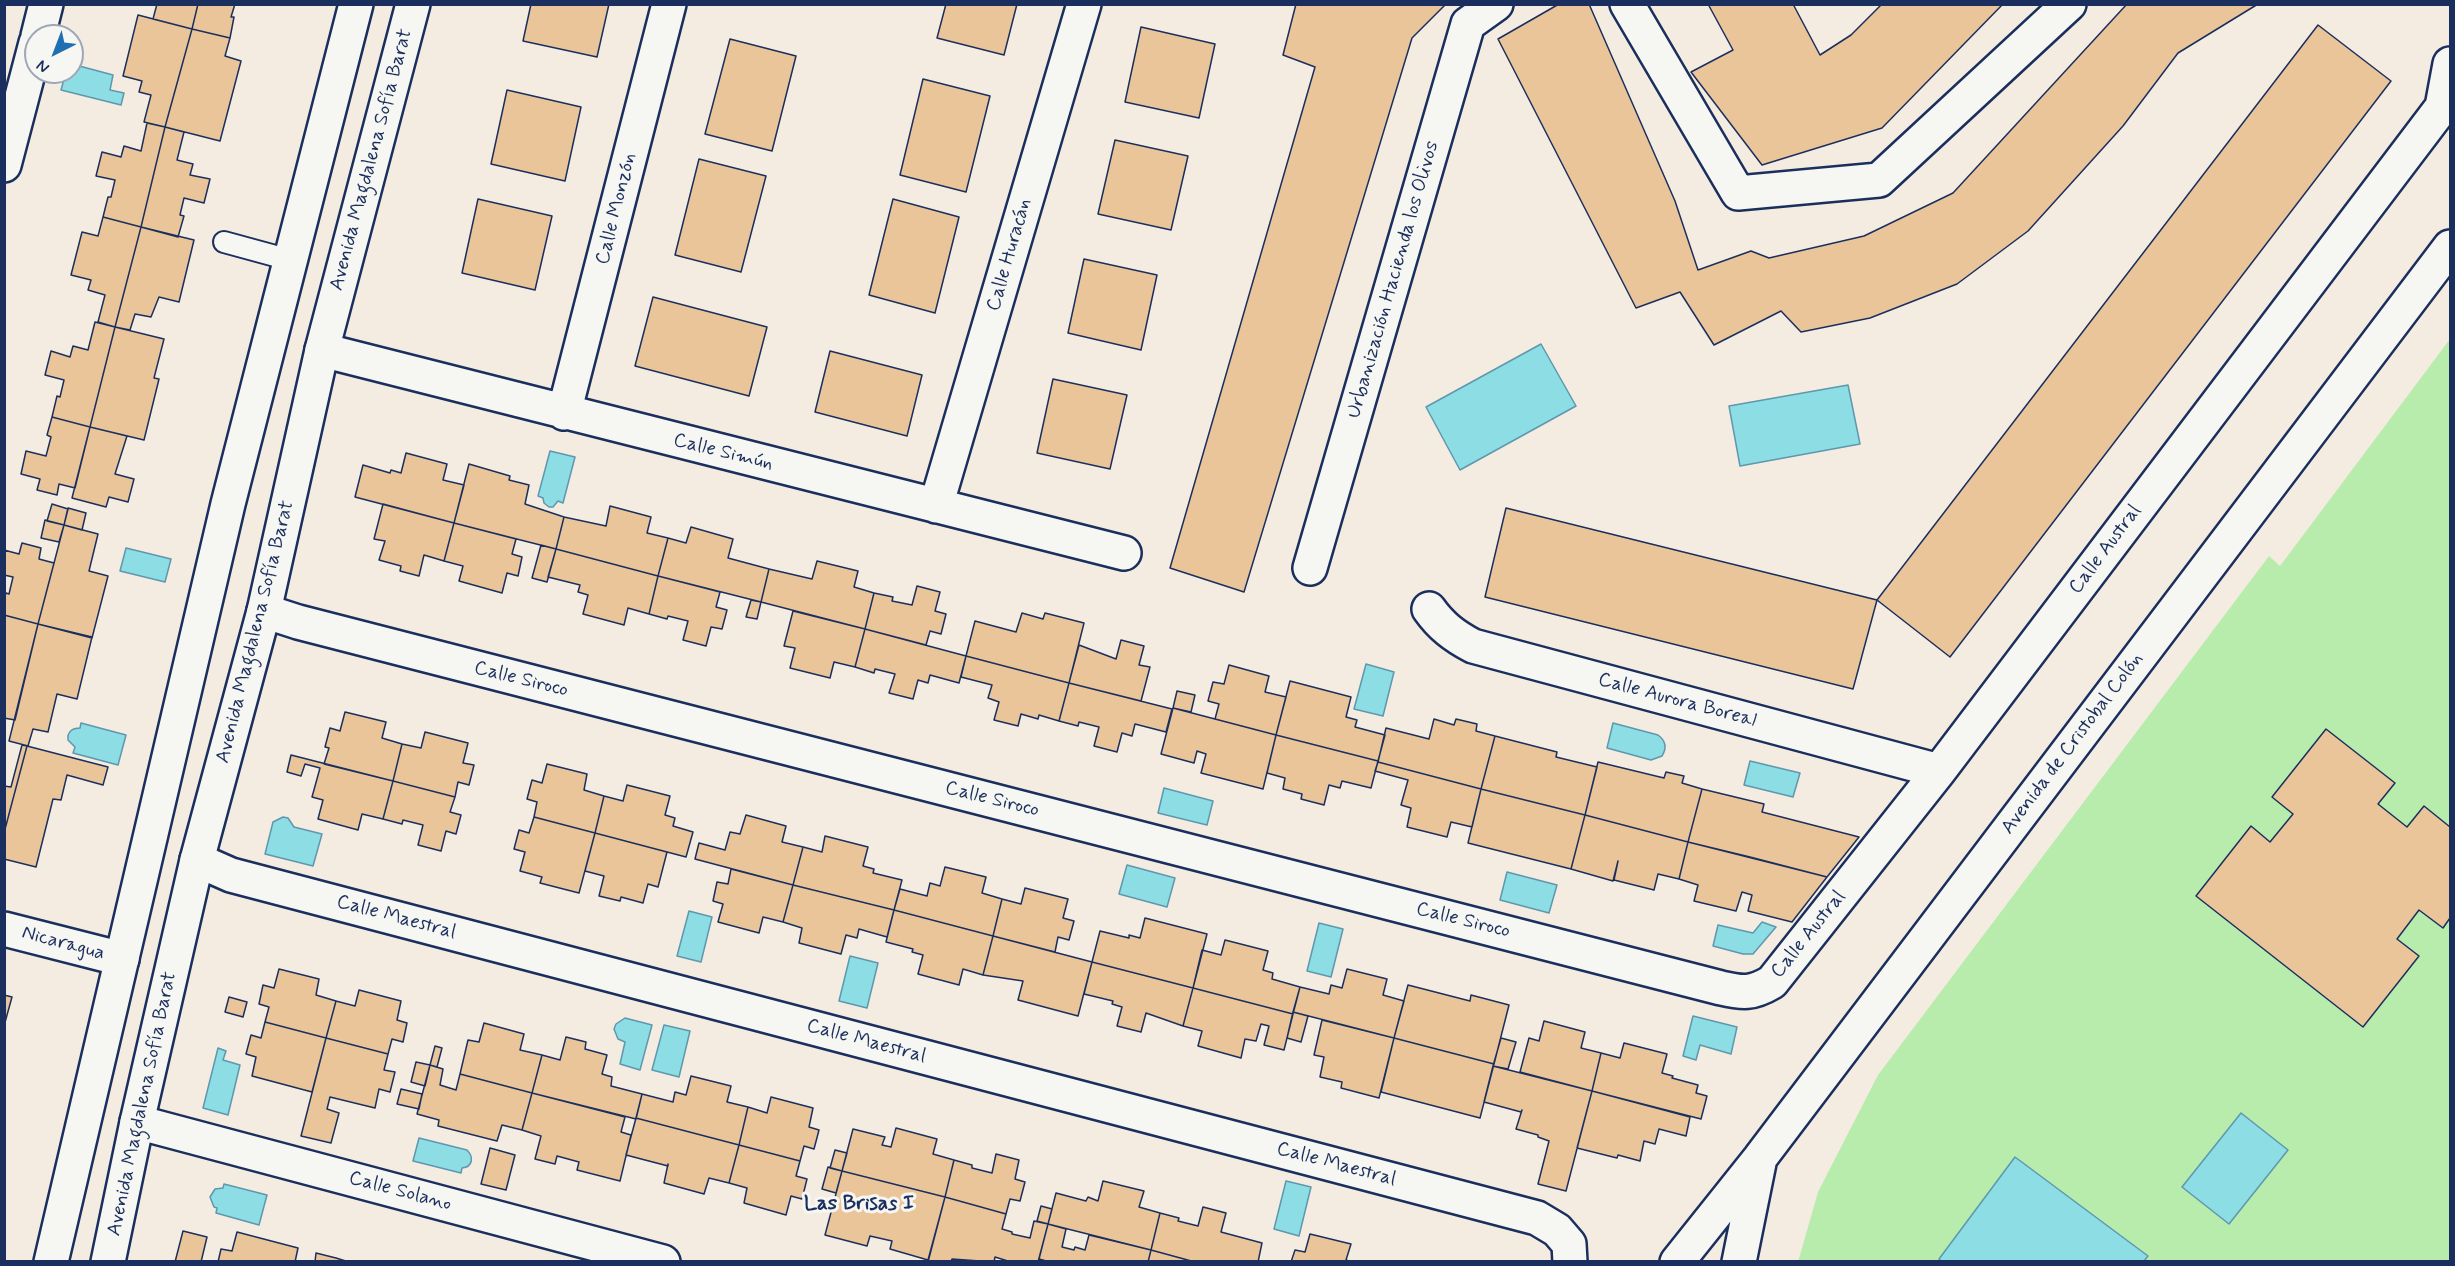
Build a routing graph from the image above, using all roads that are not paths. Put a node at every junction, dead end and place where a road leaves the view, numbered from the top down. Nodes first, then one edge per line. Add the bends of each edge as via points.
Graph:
1 (46, 4) edge
2 (356, 4) edge
3 (413, 4) edge
4 (669, 4) edge
5 (1084, 4) edge
6 (1496, 4) edge
7 (1627, 4) edge
8 (2069, 4) edge
9 (41, 24) edge
10 (2451, 64) edge
11 (25, 84) edge
12 (4, 165) edge
13 (224, 242) dead end
14 (2451, 247) edge
15 (290, 260) junction
16 (322, 350) junction
17 (564, 413) junction
18 (936, 507) junction
19 (1124, 553) dead end
20 (1310, 568) dead end
21 (1429, 609) dead end
22 (264, 611) junction
23 (1939, 771) junction
24 (197, 860) junction
25 (4, 929) edge
26 (122, 959) junction
27 (1721, 988) joint
28 (137, 1122) junction
29 (1760, 1158) junction
30 (51, 1262) edge
31 (108, 1262) edge
32 (663, 1262) edge
33 (1570, 1262) edge
34 (1677, 1262) edge
35 (1739, 1262) edge

1 - 9 street
2 - 15 street
3 - 16 street, Avenida Magdalena Sofía Barat
4 - 17 street, Calle Monzón
5 - 18 street, Calle Huracán
6 - 20 street, Urbanización Hacienda los Olivos via 1468,24
7 - 8 street via 1738,193 1879,180
10 - 23 street, Calle Austral via 2442,106
11 - 12 street
13 - 15 lane
14 - 29 street, Avenida de Cristobal Colón
15 - 26 street via 228,504
16 - 17 street, Calle Simún
16 - 22 street, Avenida Magdalena Sofía Barat
17 - 18 street, Calle Simún
18 - 19 street, Calle Simún
21 - 23 street, Calle Aurora Boreal via 1447,629 1473,646
22 - 24 street, Avenida Magdalena Sofía Barat
22 - 27 street, Calle Siroco
23 - 27 street, Calle Austral via 1772,982 1758,990 1742,992
24 - 28 street, Avenida Magdalena Sofía Barat
24 - 33 street, Calle Maestral via 231,875 1537,1218 1557,1230 1569,1244
25 - 26 street, Nicaragua
26 - 30 street
28 - 31 street, Avenida Magdalena Sofía Barat
28 - 32 street, Calle Solano
29 - 34 street
29 - 35 street, Avenida de Cristobal Colón

